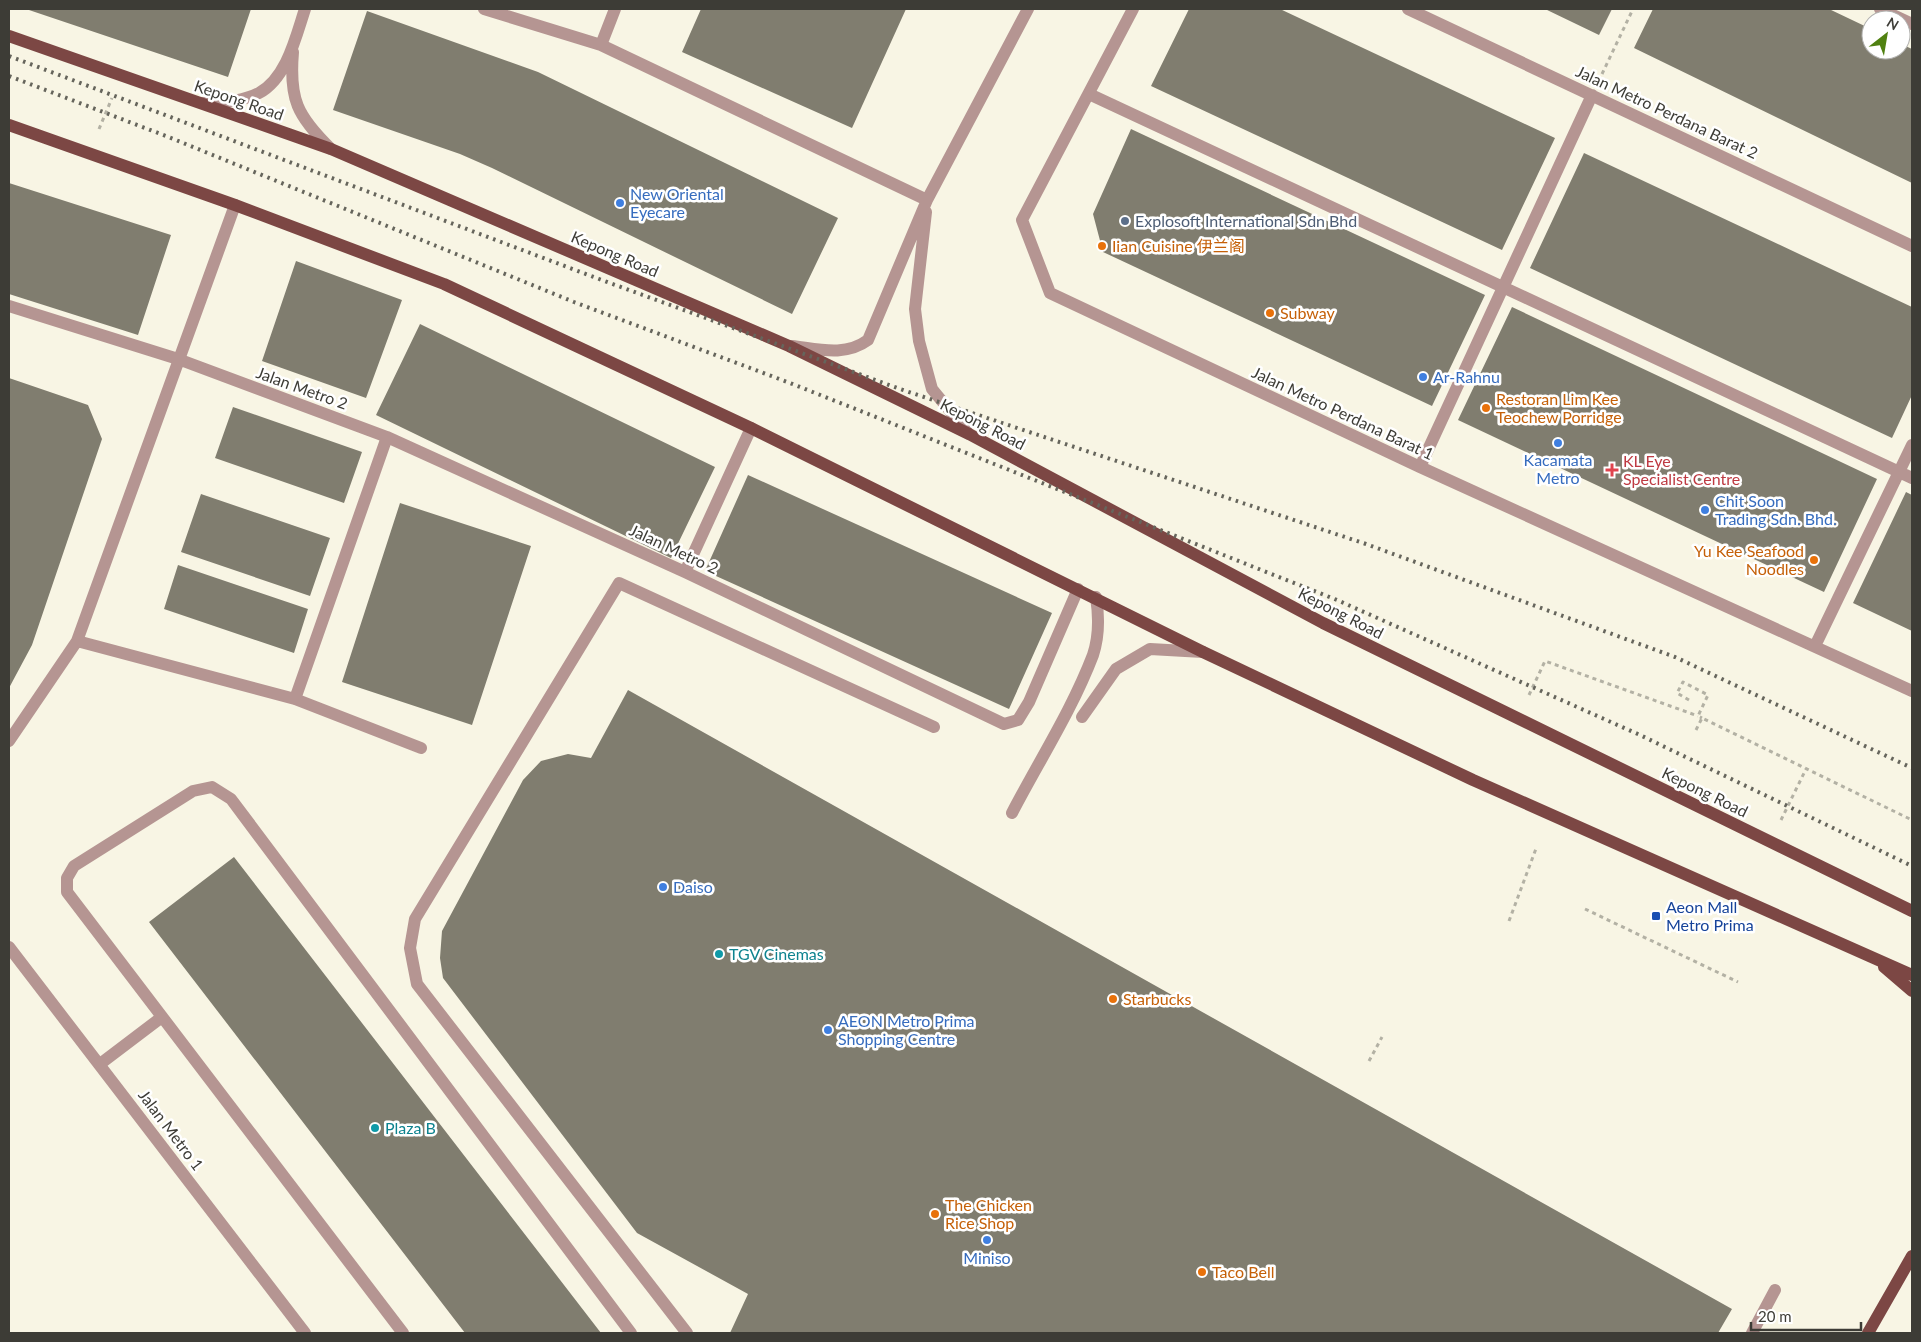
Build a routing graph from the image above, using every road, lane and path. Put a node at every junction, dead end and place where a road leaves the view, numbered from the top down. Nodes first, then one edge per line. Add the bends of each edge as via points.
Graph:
1 (305, 9) edge
2 (484, 9) edge
3 (615, 9) edge
4 (1028, 9) edge
5 (1133, 9) edge
6 (1408, 9) edge
7 (1632, 9) edge
8 (1880, 9) edge
9 (1912, 24) edge
10 (9, 36) edge
11 (601, 46) junction
12 (293, 47) junction
13 (121, 76) junction
14 (1089, 94) junction
15 (1592, 95) junction
16 (199, 103) junction
17 (9, 125) edge
18 (331, 149) junction
19 (89, 153) junction
20 (927, 200) junction
21 (235, 205) junction
22 (1912, 246) edge
23 (1503, 287) junction
24 (9, 306) edge
25 (788, 346) junction
26 (178, 359) junction
27 (751, 428) junction
28 (970, 434) junction
29 (387, 437) junction
30 (1912, 445) edge
31 (1420, 467) junction
32 (1899, 472) junction
33 (1912, 478) edge
34 (685, 572) junction
35 (1078, 590) junction
36 (1096, 597) junction
37 (77, 641) junction
38 (1815, 646) junction
39 (1202, 652) junction
40 (1912, 691) edge
41 (295, 700) junction
42 (1526, 700) dead end
43 (1688, 700) dead end
44 (1698, 716) junction
45 (1082, 717) dead end
46 (1702, 718) junction
47 (934, 726) dead end
48 (1696, 730) dead end
49 (9, 741) edge
50 (421, 748) dead end
51 (1806, 769) junction
52 (1012, 813) dead end
53 (1912, 820) edge
54 (1779, 824) dead end
55 (1537, 846) dead end
56 (1584, 909) dead end
57 (1912, 911) edge
58 (1509, 921) dead end
59 (9, 947) edge
60 (1866, 954) junction
61 (1912, 975) edge
62 (1738, 982) dead end
63 (1912, 991) edge
64 (162, 1017) junction
65 (1382, 1037) dead end
66 (1369, 1061) dead end
67 (100, 1064) junction
68 (1912, 1256) edge
69 (1775, 1290) dead end
70 (305, 1333) edge
71 (403, 1333) edge
72 (631, 1333) edge
73 (687, 1333) edge
74 (1752, 1333) edge
75 (1868, 1333) edge

1 - 12 street
2 - 11 street
3 - 11 street
4 - 20 street
5 - 14 street, Jalan Metro Perdana Barat 1
6 - 15 street, Jalan Metro Perdana Barat 2
7 - 15 path
8 - 9 street
10 - 13 main road, Kepong Road
11 - 20 street
12 - 16 street via 276,78 260,93 235,101
12 - 18 street via 290,80 296,102 309,127
13 - 16 main road, Kepong Road
13 - 19 path
14 - 23 street
14 - 31 street, Jalan Metro Perdana Barat 1 via 1022,220 1050,293
15 - 22 street, Jalan Metro Perdana Barat 2
15 - 23 street
16 - 18 main road, Kepong Road
17 - 19 main road
18 - 25 main road, Kepong Road
19 - 21 main road
20 - 25 street via 868,340 857,348 844,351
20 - 28 street via 915,309 919,340 932,389
21 - 26 street
21 - 27 main road via 444,284
23 - 31 street
23 - 32 street
24 - 26 street, Jalan Metro 2
25 - 28 main road, Kepong Road
26 - 29 street, Jalan Metro 2
26 - 37 street
27 - 34 street
27 - 35 main road
28 - 57 main road, Kepong Road via 1323,623
29 - 34 street, Jalan Metro 2
29 - 41 street
30 - 32 street
31 - 38 street, Jalan Metro Perdana Barat 1
32 - 33 street
32 - 38 street
34 - 35 street, Jalan Metro 2 via 1004,724 1018,720 1029,702
35 - 36 main road
36 - 39 main road
36 - 52 street via 1099,616 1093,653
37 - 41 street
37 - 49 street
38 - 40 street, Jalan Metro Perdana Barat 1
39 - 45 street via 1150,650 1116,669
39 - 60 main road via 1488,787
41 - 50 street
42 - 44 path via 1546,661
43 - 44 path via 1677,693 1683,682 1708,695
44 - 46 path
46 - 48 path
46 - 51 path
47 - 73 street via 619,583 415,919 410,948 417,984
51 - 53 path
51 - 54 path
55 - 58 path
56 - 62 path
59 - 67 street, Jalan Metro 1
60 - 61 main road
60 - 63 main road
64 - 67 street
64 - 71 street
64 - 72 street via 67,892 67,878 74,866 192,791 212,786 231,799
65 - 66 path
67 - 70 street, Jalan Metro 1
68 - 75 main road
69 - 74 street

